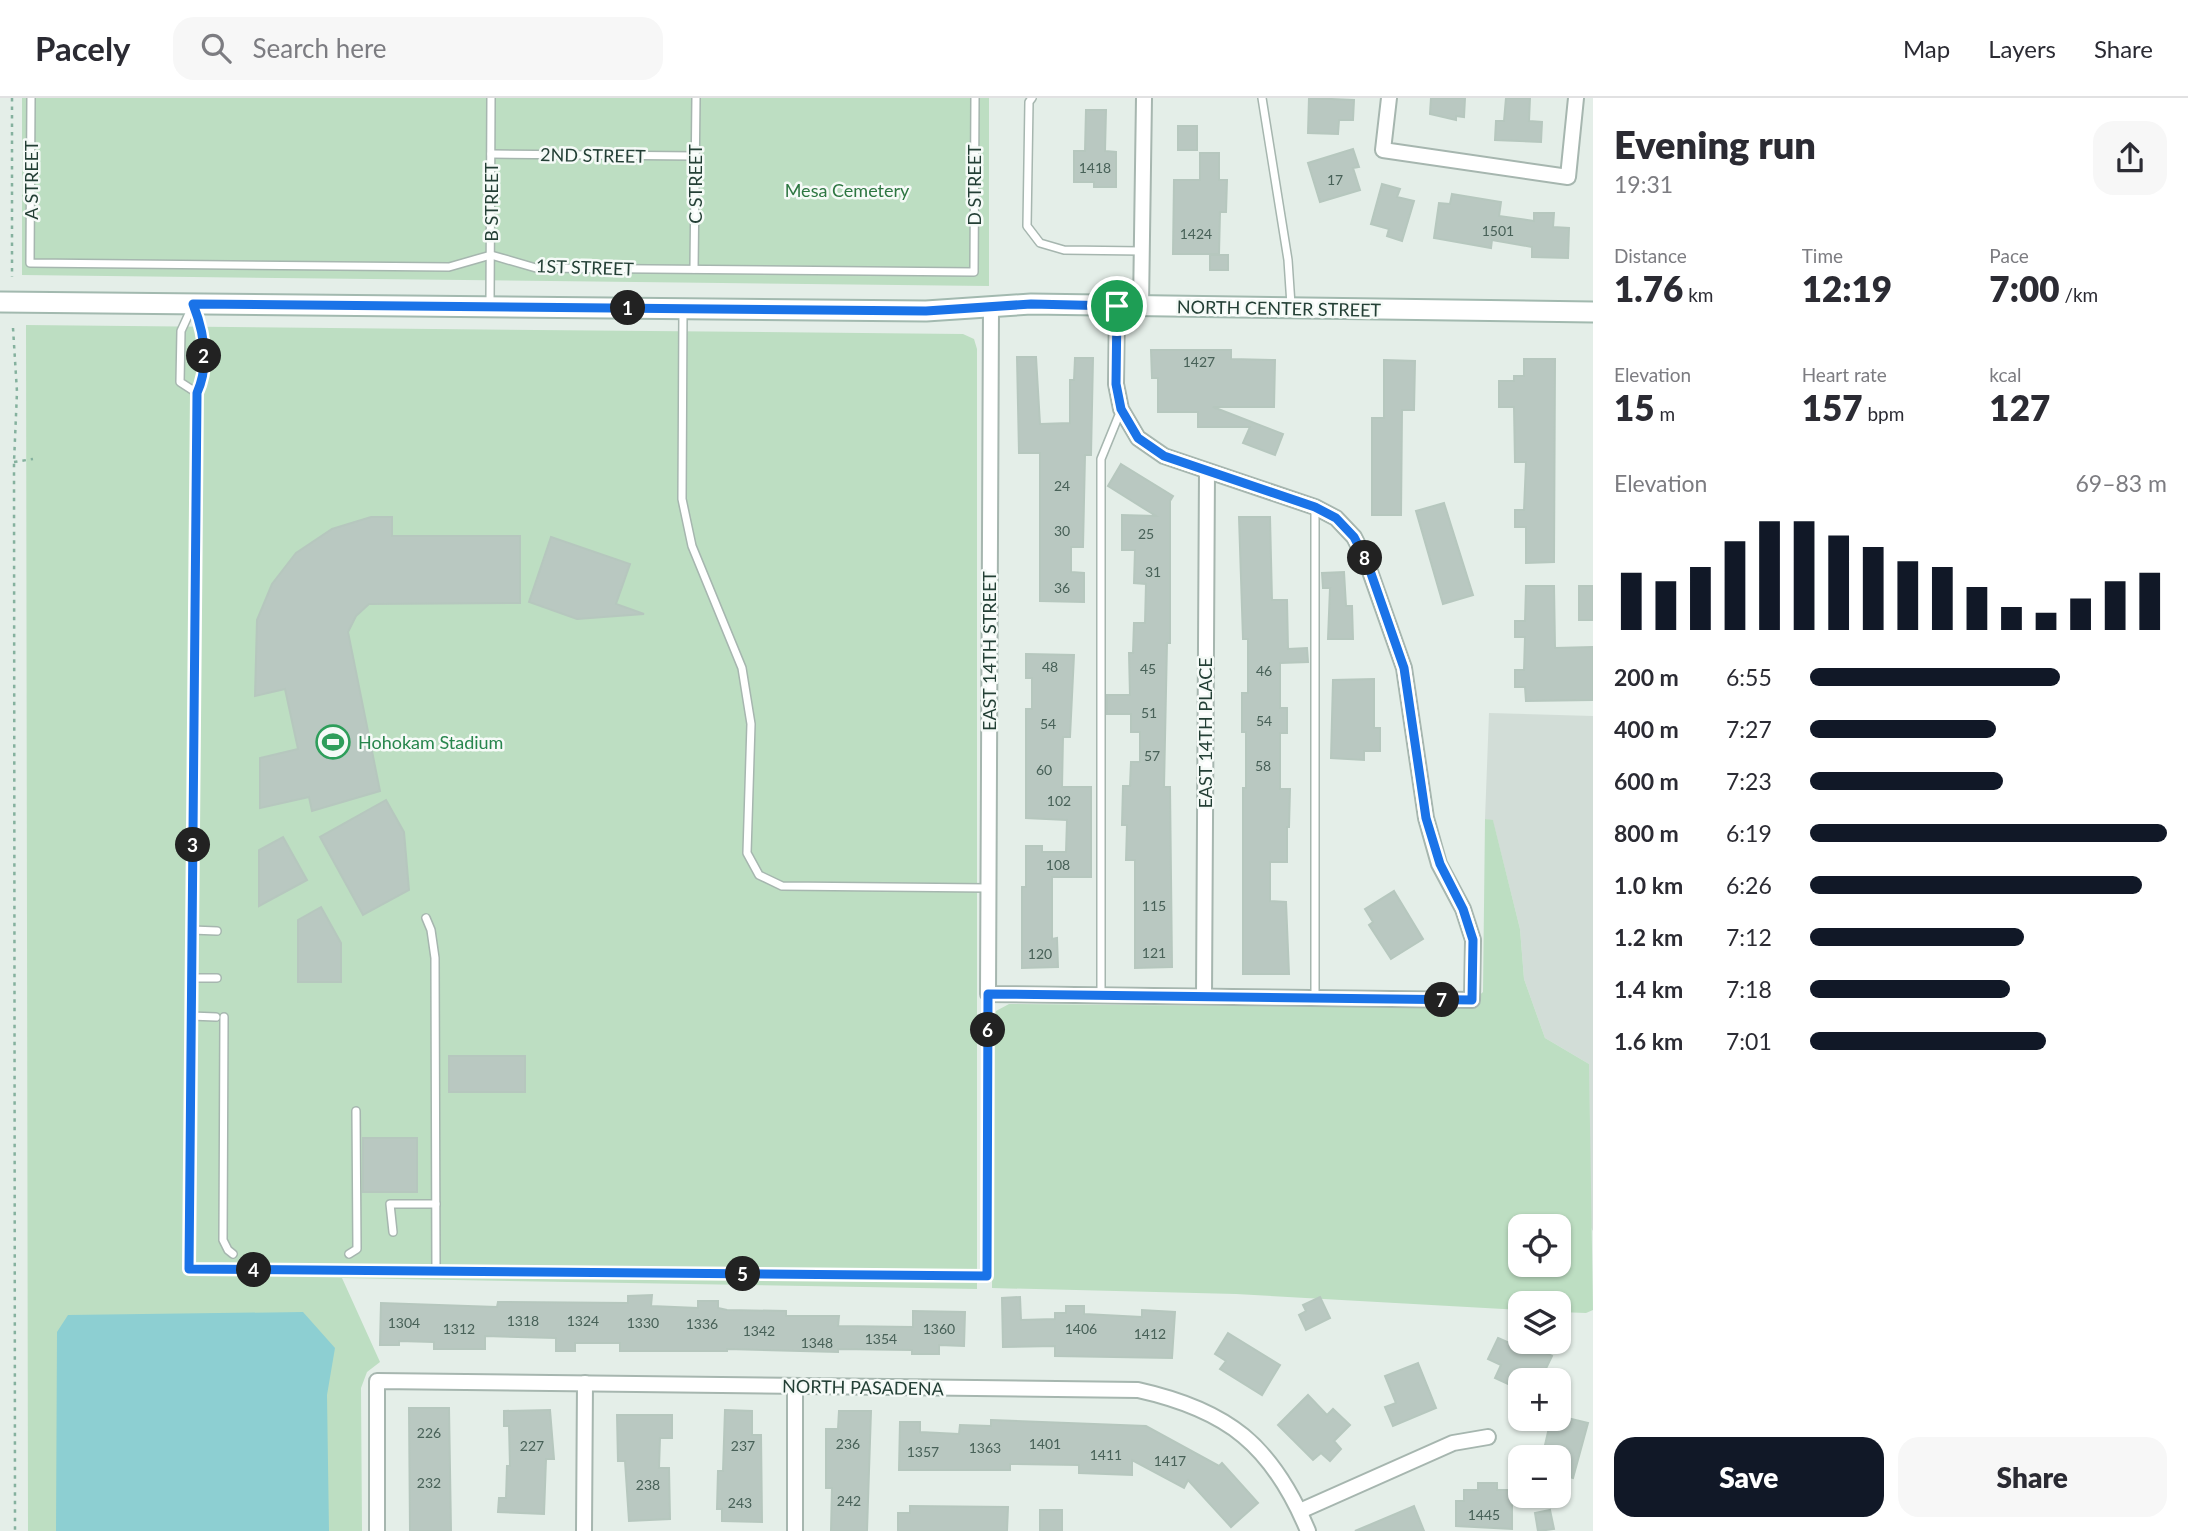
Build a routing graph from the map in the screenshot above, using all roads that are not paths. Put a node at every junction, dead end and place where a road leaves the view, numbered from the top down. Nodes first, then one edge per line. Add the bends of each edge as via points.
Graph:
1 (31, 98) edge
2 (491, 98) edge
3 (696, 98) edge
4 (975, 98) edge
5 (1032, 98) edge
6 (1144, 98) edge
7 (1262, 98) edge
8 (1388, 98) edge
9 (1576, 98) edge
10 (491, 154) junction
11 (695, 156) junction
12 (1142, 251) junction
13 (491, 255) junction
14 (694, 269) junction
15 (974, 272) joint
16 (6, 302) edge
17 (193, 304) junction
18 (1117, 306) junction
19 (1141, 306) junction
20 (490, 307) junction
21 (990, 307) junction
22 (1292, 308) junction
23 (683, 309) junction
24 (1593, 312) edge
25 (197, 393) junction
26 (1121, 409) junction
27 (1207, 471) junction
28 (1315, 507) junction
29 (988, 888) junction
30 (426, 918) dead end
31 (192, 930) junction
32 (217, 931) dead end
33 (192, 978) junction
34 (217, 978) dead end
35 (988, 994) junction
36 (1101, 995) junction
37 (1204, 996) junction
38 (1315, 997) junction
39 (191, 1017) junction
40 (356, 1111) dead end
41 (436, 1204) junction
42 (393, 1231) dead end
43 (233, 1254) dead end
44 (349, 1254) dead end
45 (436, 1271) junction
46 (585, 1383) junction
47 (795, 1386) junction
48 (1488, 1437) dead end
49 (1300, 1511) junction
50 (377, 1531) edge
51 (584, 1531) edge
52 (794, 1531) edge
53 (1308, 1531) edge

1 - 13 lane, A STREET via 30,262 449,267
2 - 10 lane, B STREET
3 - 11 lane, C STREET
4 - 15 lane, D STREET
5 - 12 lane via 1027,226 1041,243 1064,250
6 - 12 street
7 - 22 lane
8 - 9 street via 1383,150 1568,177
10 - 11 lane, 2ND STREET
10 - 13 lane, B STREET
11 - 14 lane, C STREET
12 - 19 street
13 - 14 lane, 1ST STREET via 536,268
13 - 20 lane, B STREET
14 - 15 lane, 1ST STREET
16 - 17 street, NORTH CENTER STREET
17 - 20 street, NORTH CENTER STREET
17 - 25 lane via 204,332 203,379
17 - 25 lane via 181,331 180,382
18 - 19 street, NORTH CENTER STREET
18 - 21 street, NORTH CENTER STREET
18 - 26 street via 1116,384
19 - 22 street, NORTH CENTER STREET
20 - 23 street, NORTH CENTER STREET
21 - 23 street, NORTH CENTER STREET via 926,311
21 - 29 street, EAST 14TH STREET
22 - 24 street, NORTH CENTER STREET
23 - 29 lane via 682,499 692,546 742,668 751,724 747,853 759,875 782,886
25 - 31 lane
26 - 27 street via 1138,438 1164,456
26 - 36 lane via 1101,459
27 - 28 street
27 - 37 street, EAST 14TH PLACE
28 - 38 lane
28 - 38 street via 1336,518 1354,537 1367,562 1404,668 1426,818 1473,940 1472,1000
29 - 35 street, EAST 14TH STREET
30 - 41 lane via 435,958
31 - 32 lane
31 - 33 lane
33 - 34 lane
33 - 39 lane
35 - 36 street
35 - 45 lane via 987,1276
36 - 37 street
37 - 38 street
39 - 43 lane via 220,1017 223,1240
39 - 45 lane via 189,1269
40 - 44 lane via 357,1249
41 - 42 lane via 390,1204
41 - 45 lane
46 - 47 street, NORTH PASADENA
46 - 50 street, NORTH PASADENA via 377,1381
46 - 51 street
47 - 49 street, NORTH PASADENA via 1138,1390 1180,1400 1240,1432 1272,1465
47 - 52 street
48 - 49 street via 1453,1443
49 - 53 street, NORTH PASADENA

